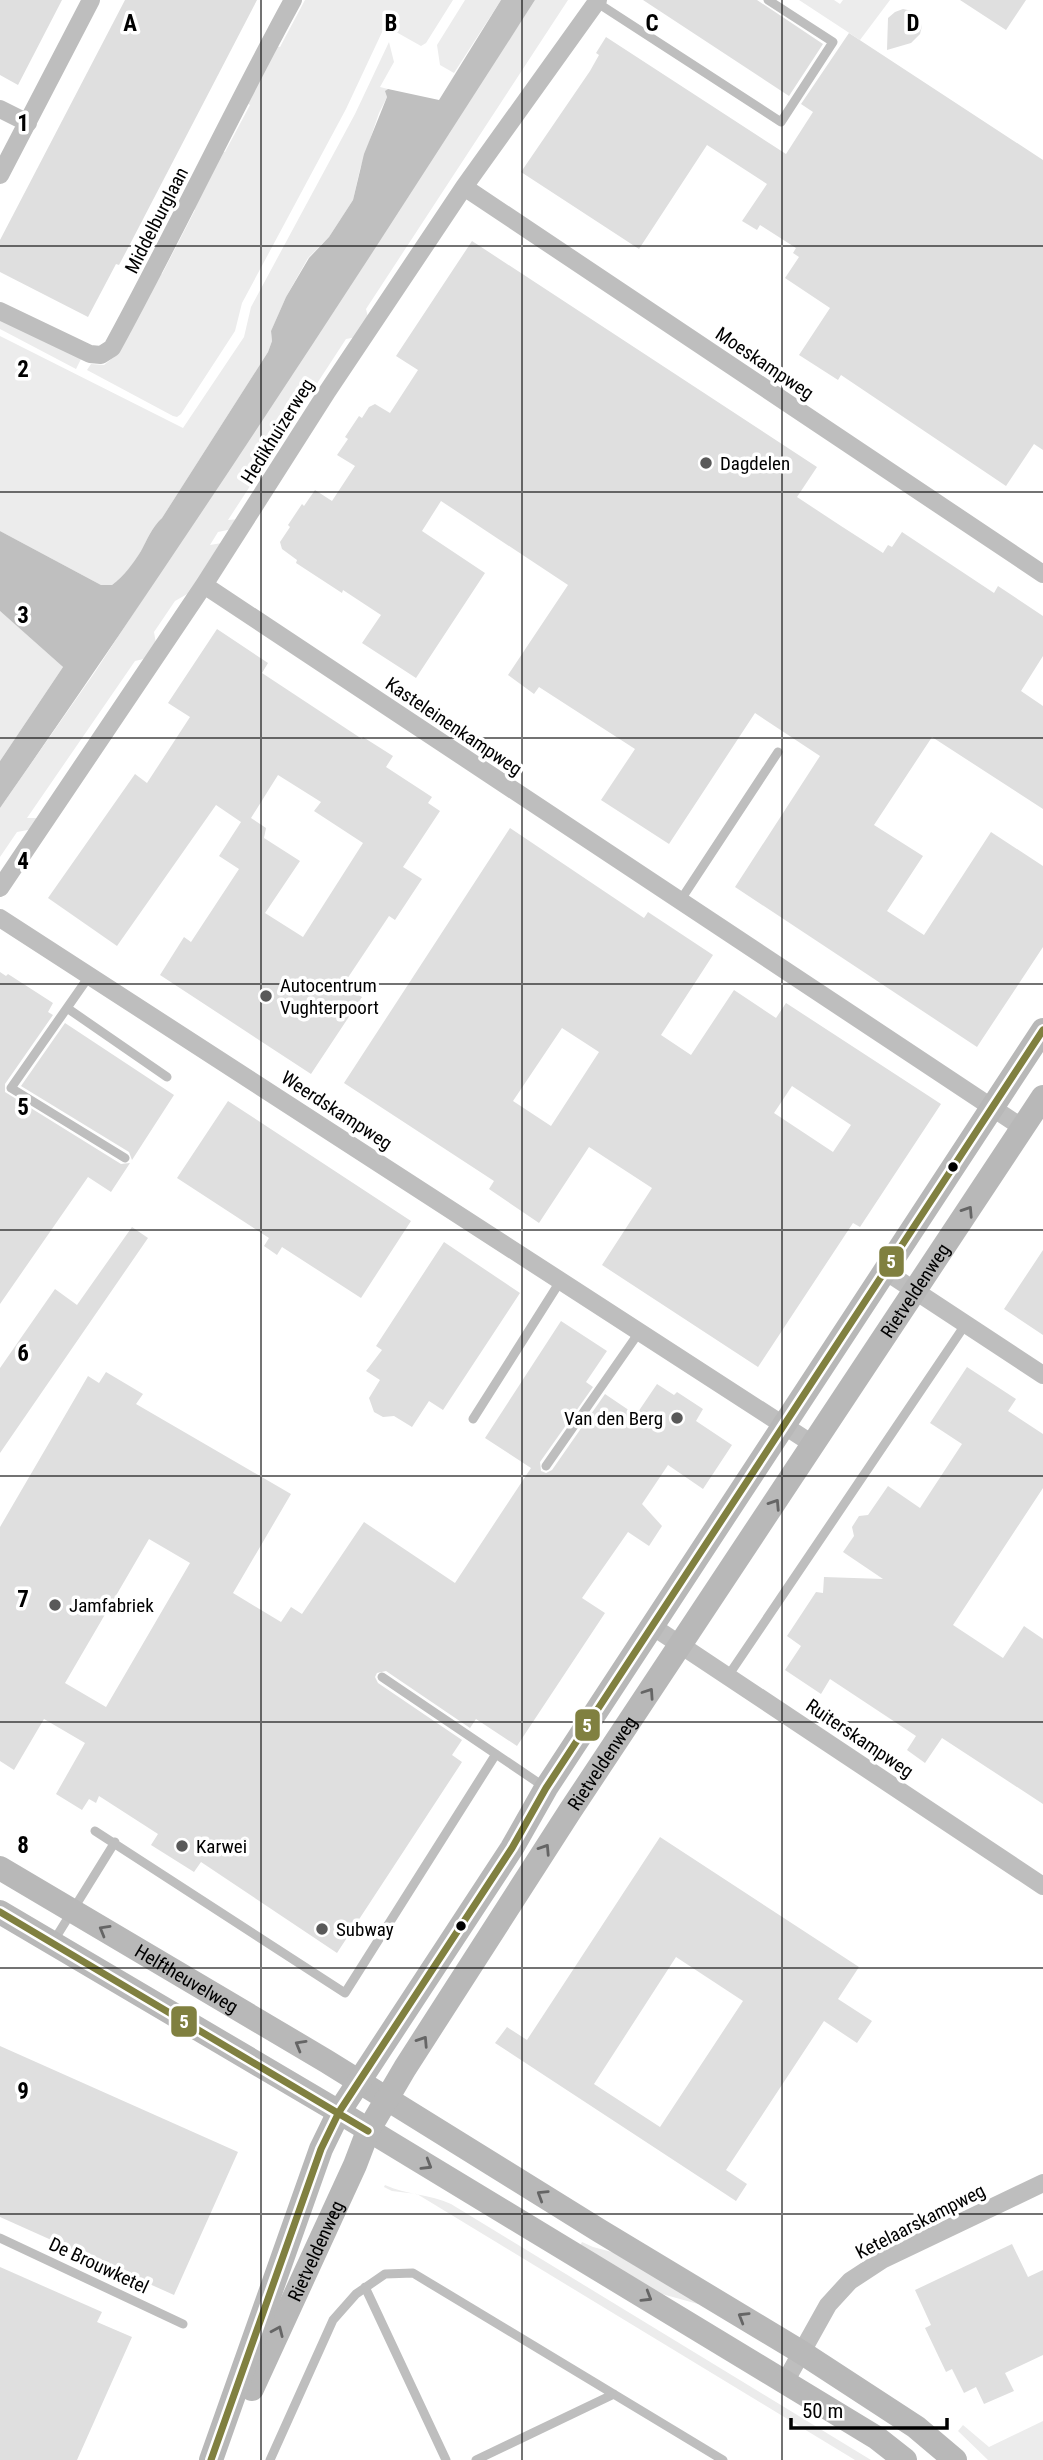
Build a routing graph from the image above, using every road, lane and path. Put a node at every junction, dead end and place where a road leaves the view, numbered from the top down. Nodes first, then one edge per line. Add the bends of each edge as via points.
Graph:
1 (91, 0) edge
2 (293, 0) edge
3 (768, 0) edge
4 (597, 1) edge
5 (0, 109) edge
6 (28, 123) junction
7 (0, 175) edge
8 (464, 187) junction
9 (0, 311) edge
10 (1043, 574) edge
11 (204, 585) junction
12 (778, 752) dead end
13 (0, 888) edge
14 (680, 901) junction
15 (0, 918) edge
16 (90, 975) junction
17 (67, 1007) junction
18 (1043, 1030) edge
19 (167, 1077) dead end
20 (1043, 1097) edge
21 (992, 1108) junction
22 (1023, 1128) junction
23 (125, 1158) dead end
24 (885, 1271) junction
25 (561, 1280) junction
26 (915, 1292) junction
27 (965, 1325) junction
28 (640, 1332) junction
29 (1043, 1375) edge
30 (473, 1419) dead end
31 (785, 1425) junction
32 (814, 1445) junction
33 (546, 1466) dead end
34 (652, 1626) junction
35 (682, 1645) junction
36 (728, 1676) junction
37 (382, 1677) dead end
38 (496, 1754) junction
39 (546, 1788) junction
40 (95, 1831) dead end
41 (115, 1842) junction
42 (0, 1868) edge
43 (1043, 1886) edge
44 (72, 1911) junction
45 (0, 1912) edge
46 (53, 1943) junction
47 (373, 2090) junction
48 (353, 2121) junction
49 (1043, 2183) edge
50 (0, 2238) edge
51 (365, 2287) junction
52 (183, 2324) dead end
53 (801, 2352) junction
54 (785, 2382) junction
55 (614, 2394) junction
56 (211, 2460) edge
57 (220, 2460) edge
58 (270, 2460) edge
59 (446, 2460) edge
60 (475, 2460) edge
61 (723, 2460) edge
62 (905, 2460) edge
63 (955, 2460) edge

1 - 6 street
2 - 9 street, Middelburglaan via 111,348 101,355 90,354
3 - 4 lane, Hedikhuizerweg via 833,42 781,122
4 - 8 street, Hedikhuizerweg
5 - 6 street
6 - 7 street
8 - 10 street, Moeskampweg
8 - 11 street, Hedikhuizerweg
11 - 13 street, Hedikhuizerweg
11 - 14 street, Kasteleinenkampweg
12 - 14 lane
14 - 21 street, Kasteleinenkampweg
15 - 16 street, Weerdskampweg
16 - 17 lane
16 - 25 street, Weerdskampweg
17 - 19 lane
17 - 23 lane via 11,1087
18 - 21 main road, Rietveldenweg
20 - 22 main road, Rietveldenweg
21 - 22 street, Kasteleinenkampweg
21 - 24 main road, Rietveldenweg
26 -> 22 main road, Rietveldenweg
24 - 26 street
24 - 31 main road, Rietveldenweg
25 - 28 street, Weerdskampweg
25 - 30 lane
26 - 27 street
26 - 32 main road, Rietveldenweg
27 - 29 street
27 - 36 lane
28 - 31 street, Weerdskampweg
28 - 33 lane
31 - 32 street, Weerdskampweg
31 - 34 main road, Rietveldenweg
35 -> 32 main road, Rietveldenweg
34 - 35 street, Ruiterskampweg
34 - 39 main road, Rietveldenweg
35 - 36 street, Ruiterskampweg
47 -> 35 main road, Rietveldenweg
36 - 43 street, Ruiterskampweg
37 - 38 lane
38 - 39 lane
38 - 41 lane via 345,1993
39 - 47 main road, Rietveldenweg
40 - 41 lane
41 - 44 lane
42 - 44 main road, Helftheuvelweg
44 - 46 lane
47 -> 44 main road, Helftheuvelweg
45 - 46 main road, Helftheuvelweg
46 - 48 main road, Helftheuvelweg
47 - 48 main road, Rietveldenweg
47 - 48 main road, Rietveldenweg
53 -> 47 main road, Helftheuvelweg
48 -> 54 main road, Helftheuvelweg
48 - 56 main road, Rietveldenweg via 321,2149
57 -> 48 main road, Rietveldenweg via 355,2165
49 - 53 street, Ketelaarskampweg via 882,2260 850,2281 828,2305
50 - 52 lane, De Brouwketel
51 - 55 lane via 385,2274 413,2273
51 - 58 lane via 333,2320
51 - 59 lane
53 - 54 street, Ketelaarskampweg
53 - 63 main road, Helftheuvelweg via 916,2427
54 - 62 main road, Helftheuvelweg
55 - 60 lane
55 - 61 lane

